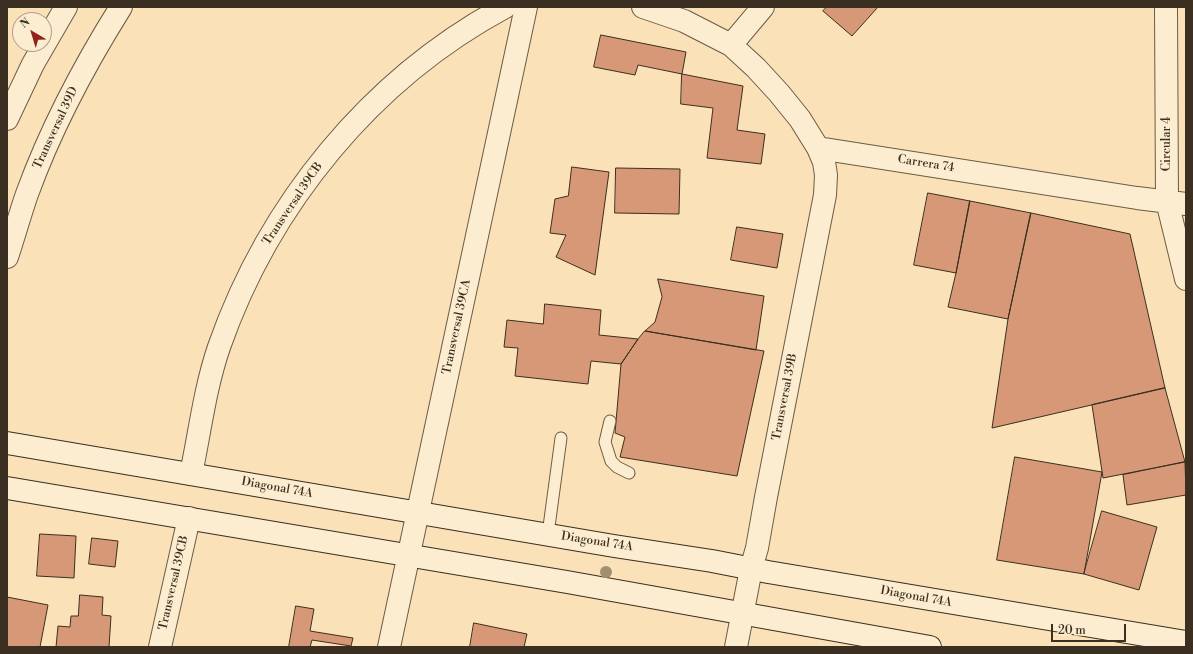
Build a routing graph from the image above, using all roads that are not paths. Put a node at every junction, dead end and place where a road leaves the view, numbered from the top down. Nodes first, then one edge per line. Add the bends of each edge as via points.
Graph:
1 (66, 7) edge
2 (121, 7) edge
3 (505, 7) edge
4 (526, 7) edge
5 (643, 7) edge
6 (763, 7) edge
7 (1166, 7) edge
8 (731, 45) junction
9 (7, 119) edge
10 (818, 148) junction
11 (1176, 203) edge
12 (7, 257) edge
13 (1186, 279) edge
14 (610, 421) dead end
15 (561, 438) dead end
16 (11, 439) edge
17 (629, 473) dead end
18 (192, 474) junction
19 (7, 488) edge
20 (417, 512) junction
21 (189, 518) junction
22 (548, 534) junction
23 (408, 555) junction
24 (751, 569) junction
25 (743, 613) junction
26 (1186, 642) edge
27 (160, 647) edge
28 (389, 647) edge
29 (736, 647) edge
30 (930, 647) edge

1 - 9 street via 33,64
2 - 12 street, Transversal 39D via 82,73 44,151
3 - 18 street, Transversal 39CB via 453,38 385,93 325,157 298,192 274,228 235,306 207,390
4 - 20 street, Transversal 39CA
5 - 8 street via 684,21
6 - 8 street
7 - 11 street, Circular 4
8 - 10 street via 779,92
10 - 11 street, Carrera 74
10 - 24 street, Transversal 39B via 826,175 825,195
11 - 13 street, Circular 4
14 - 17 lane via 605,442 611,461
15 - 22 lane
16 - 18 street, Diagonal 74A
18 - 20 street, Diagonal 74A
19 - 21 street
20 - 22 street, Diagonal 74A
20 - 23 street, Transversal 39CA
21 - 23 street
21 - 27 street, Transversal 39CB
22 - 24 street, Diagonal 74A
23 - 25 street
23 - 28 street, Transversal 39CA
24 - 25 street, Transversal 39B
24 - 26 street, Diagonal 74A
25 - 29 street, Transversal 39B
25 - 30 street

